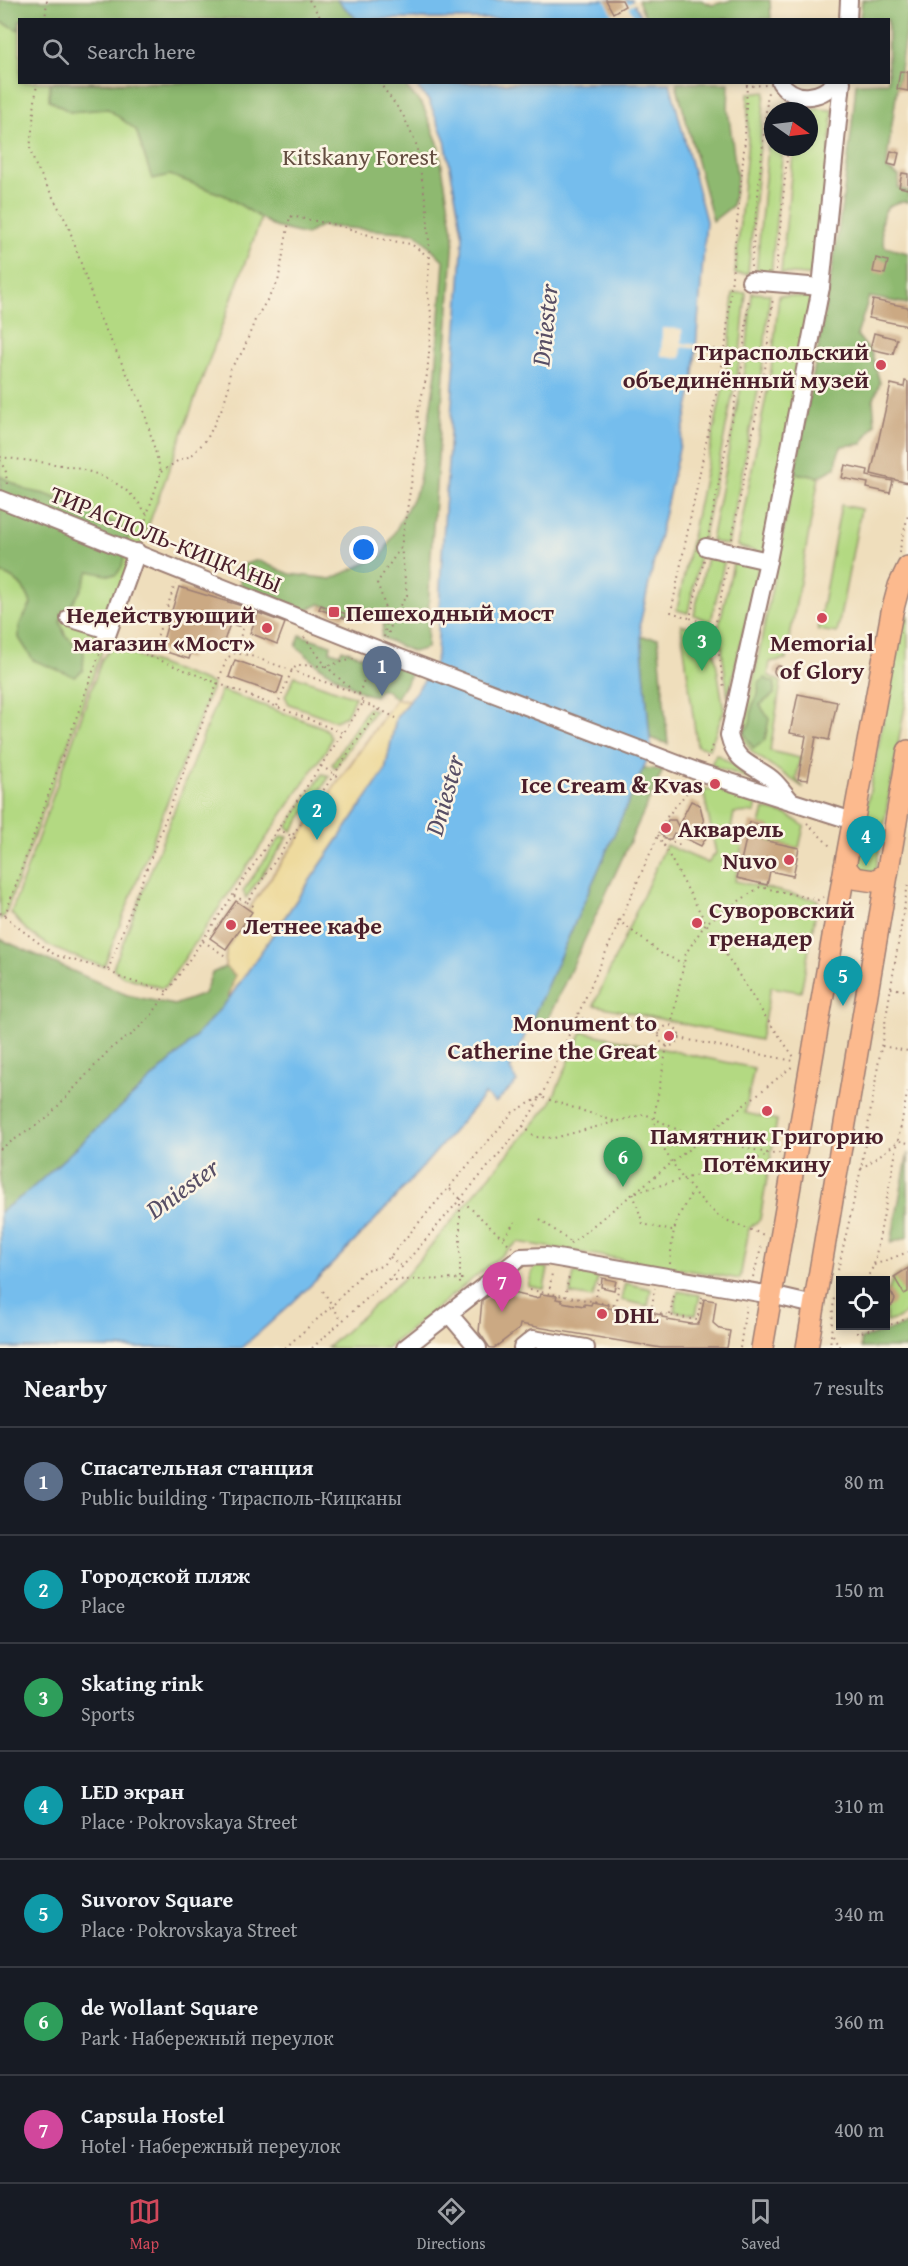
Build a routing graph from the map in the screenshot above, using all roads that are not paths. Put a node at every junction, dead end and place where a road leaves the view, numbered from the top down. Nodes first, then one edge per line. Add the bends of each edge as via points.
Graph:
1 (849, 0) edge
2 (848, 18) edge
3 (775, 84) edge
4 (834, 84) edge
5 (842, 84) edge
6 (750, 281) road end
7 (821, 287) junction
8 (3, 500) edge
9 (706, 547) road end
10 (137, 552) junction
11 (768, 561) junction
12 (908, 567) edge
13 (900, 608) edge
14 (69, 618) dead end
15 (908, 751) edge
16 (791, 801) junction
17 (853, 821) junction
18 (844, 867) junction
19 (887, 874) junction
20 (521, 1257) junction
21 (771, 1295) junction
22 (814, 1305) junction
23 (454, 1309) junction
24 (405, 1348) edge
25 (478, 1348) edge
26 (522, 1348) edge
27 (586, 1348) edge
28 (762, 1348) edge
29 (807, 1348) edge

1 - 2 street
3 - 4 street via 803,97 815,97
5 - 7 street
6 - 7 street
7 - 11 street
8 - 10 street, ТИРАСПОЛЬ-КИЦКАНЫ
9 - 11 street
10 - 14 street via 107,634
10 - 16 street, ТИРАСПОЛЬ-КИЦКАНЫ via 308,628 696,771
11 - 16 street via 729,735 733,750 774,780
12 - 13 main road via 899,586
13 - 17 main road
15 - 19 main road
16 - 17 street, ТИРАСПОЛЬ-КИЦКАНЫ
17 - 18 main road
18 - 19 main road via 854,878 874,881
18 - 21 main road
19 - 22 main road
20 - 21 street via 546,1256
20 - 23 street
20 - 23 street
21 - 22 street
21 - 28 main road
22 - 29 main road
23 - 24 street
23 - 25 street
26 - 27 street via 533,1339

